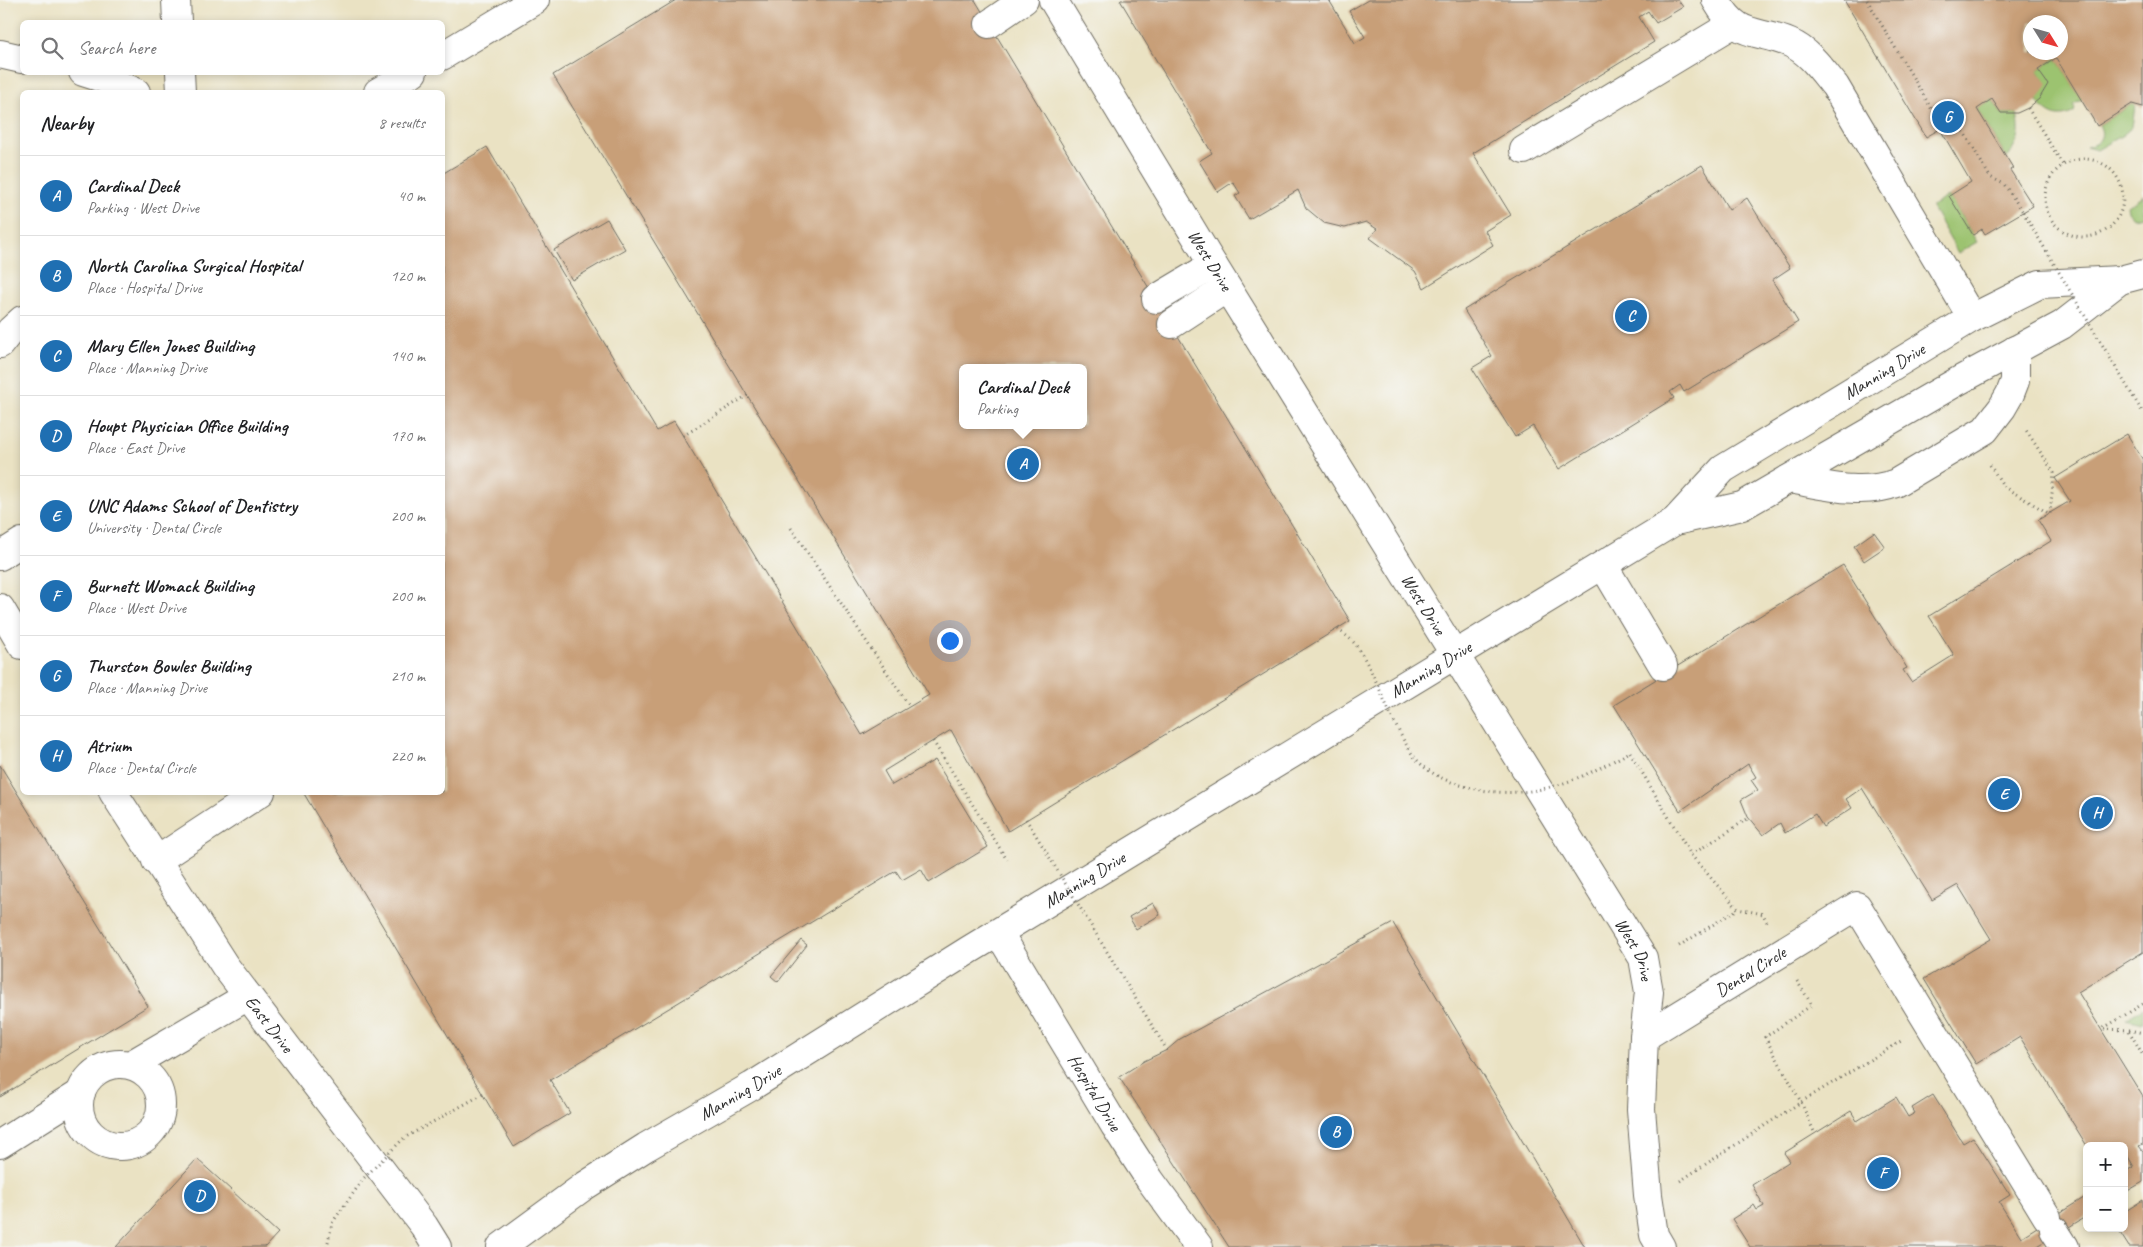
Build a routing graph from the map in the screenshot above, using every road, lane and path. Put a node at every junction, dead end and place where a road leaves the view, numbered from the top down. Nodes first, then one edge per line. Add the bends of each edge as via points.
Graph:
1 (176, 0) edge
2 (535, 0) edge
3 (1024, 0) edge
4 (1054, 0) edge
5 (1716, 0) edge
6 (1867, 0) edge
7 (177, 20) edge
8 (989, 24) dead end
9 (1733, 24) junction
10 (0, 54) edge
11 (445, 54) edge
12 (20, 59) edge
13 (92, 75) edge
14 (180, 75) edge
15 (408, 75) edge
16 (131, 90) edge
17 (181, 90) edge
18 (382, 90) edge
19 (2028, 108) dead end
20 (1524, 150) dead end
21 (2064, 165) junction
22 (1213, 265) junction
23 (2132, 277) edge
24 (1227, 288) junction
25 (1156, 299) dead end
26 (1972, 318) junction
27 (20, 322) edge
28 (1172, 324) dead end
29 (0, 344) edge
30 (2015, 350) junction
31 (748, 395) dead end
32 (2143, 413) edge
33 (2026, 430) dead end
34 (683, 436) dead end
35 (1990, 464) dead end
36 (1789, 479) junction
37 (1676, 521) junction
38 (791, 528) dead end
39 (20, 543) edge
40 (0, 556) edge
41 (1603, 565) junction
42 (0, 608) edge
43 (1338, 629) dead end
44 (20, 642) edge
45 (1454, 655) junction
46 (1663, 666) dead end
47 (910, 707) dead end
48 (933, 741) dead end
49 (115, 795) edge
50 (256, 795) edge
51 (1749, 818) dead end
52 (1026, 819) dead end
53 (1691, 855) junction
54 (1007, 860) dead end
55 (156, 861) junction
56 (1738, 909) junction
57 (998, 933) junction
58 (1679, 946) dead end
59 (1781, 953) junction
60 (248, 996) junction
61 (2143, 1004) edge
62 (1929, 1024) junction
63 (2129, 1030) junction
64 (2143, 1033) edge
65 (1644, 1037) junction
66 (1167, 1050) dead end
67 (2143, 1055) edge
68 (132, 1064) junction
69 (81, 1093) junction
70 (483, 1094) dead end
71 (1801, 1102) junction
72 (1815, 1134) dead end
73 (0, 1144) edge
74 (1673, 1185) dead end
75 (2055, 1231) edge
76 (327, 1247) edge
77 (437, 1247) edge
78 (501, 1247) edge
79 (1198, 1247) edge
80 (1661, 1247) edge

1 - 7 street
2 - 11 street
3 - 8 street
4 - 22 street, West Drive
5 - 9 street
6 - 32 path, bridge via 1934,113 1954,114 1990,177 2004,184 2023,212
9 - 20 street
9 - 26 street via 1748,32 1790,43 1810,56 1835,86
10 - 12 street
13 - 16 street
14 - 17 street
15 - 18 street
19 - 21 path
21 - 21 path via 2054,172 2045,193 2045,205 2055,224 2073,236 2086,237 2111,227 2120,211 2123,193 2112,170 2089,159
22 - 24 street, West Drive
22 - 25 street
23 - 26 street, Manning Drive via 2040,284
23 - 30 street, Manning Drive via 2062,325
24 - 28 street
24 - 45 street, West Drive
26 - 37 street, Manning Drive via 1723,469
27 - 29 street
30 - 36 street, Manning Drive
30 - 36 street via 2014,381 2010,394 1985,430 1896,483 1865,490
31 - 34 path
33 - 35 path via 2054,473 2050,514 2004,487
36 - 37 street, Manning Drive via 1742,506
37 - 41 street, Manning Drive
38 - 47 path
39 - 40 street
41 - 45 street, Manning Drive
41 - 46 street
42 - 44 street
43 - 53 path, bridge via 1356,644 1409,750 1422,766 1444,780 1478,791 1527,792 1590,774 1630,752
45 - 57 street, Manning Drive
45 - 65 street, West Drive via 1643,958 1649,992
48 - 54 path
49 - 55 street, East Drive
50 - 55 street
51 - 53 path
52 - 66 path, bridge
53 - 56 path
55 - 60 street, East Drive
56 - 58 path
56 - 59 path via 1763,914
57 - 78 street, Manning Drive via 752,1086 583,1186
57 - 79 street, Hospital Drive via 1120,1133
59 - 62 street, Dental Circle via 1858,906
59 - 65 street, Dental Circle
59 - 71 path via 1812,1005 1765,1037
60 - 68 street
60 - 77 street, East Drive
61 - 63 path via 2102,1029
62 - 71 path
62 - 75 street
63 - 64 path
63 - 67 path
65 - 80 street, West Drive via 1641,1109 1648,1195 1654,1235
68 - 69 street via 115,1063 100,1067 84,1083
68 - 69 street via 154,1080 162,1105 157,1123 146,1137 130,1145 116,1147 100,1142 82,1123 78,1104
69 - 73 street
70 - 76 path, bridge via 404,1138 364,1178 337,1215
71 - 72 path
71 - 74 path

